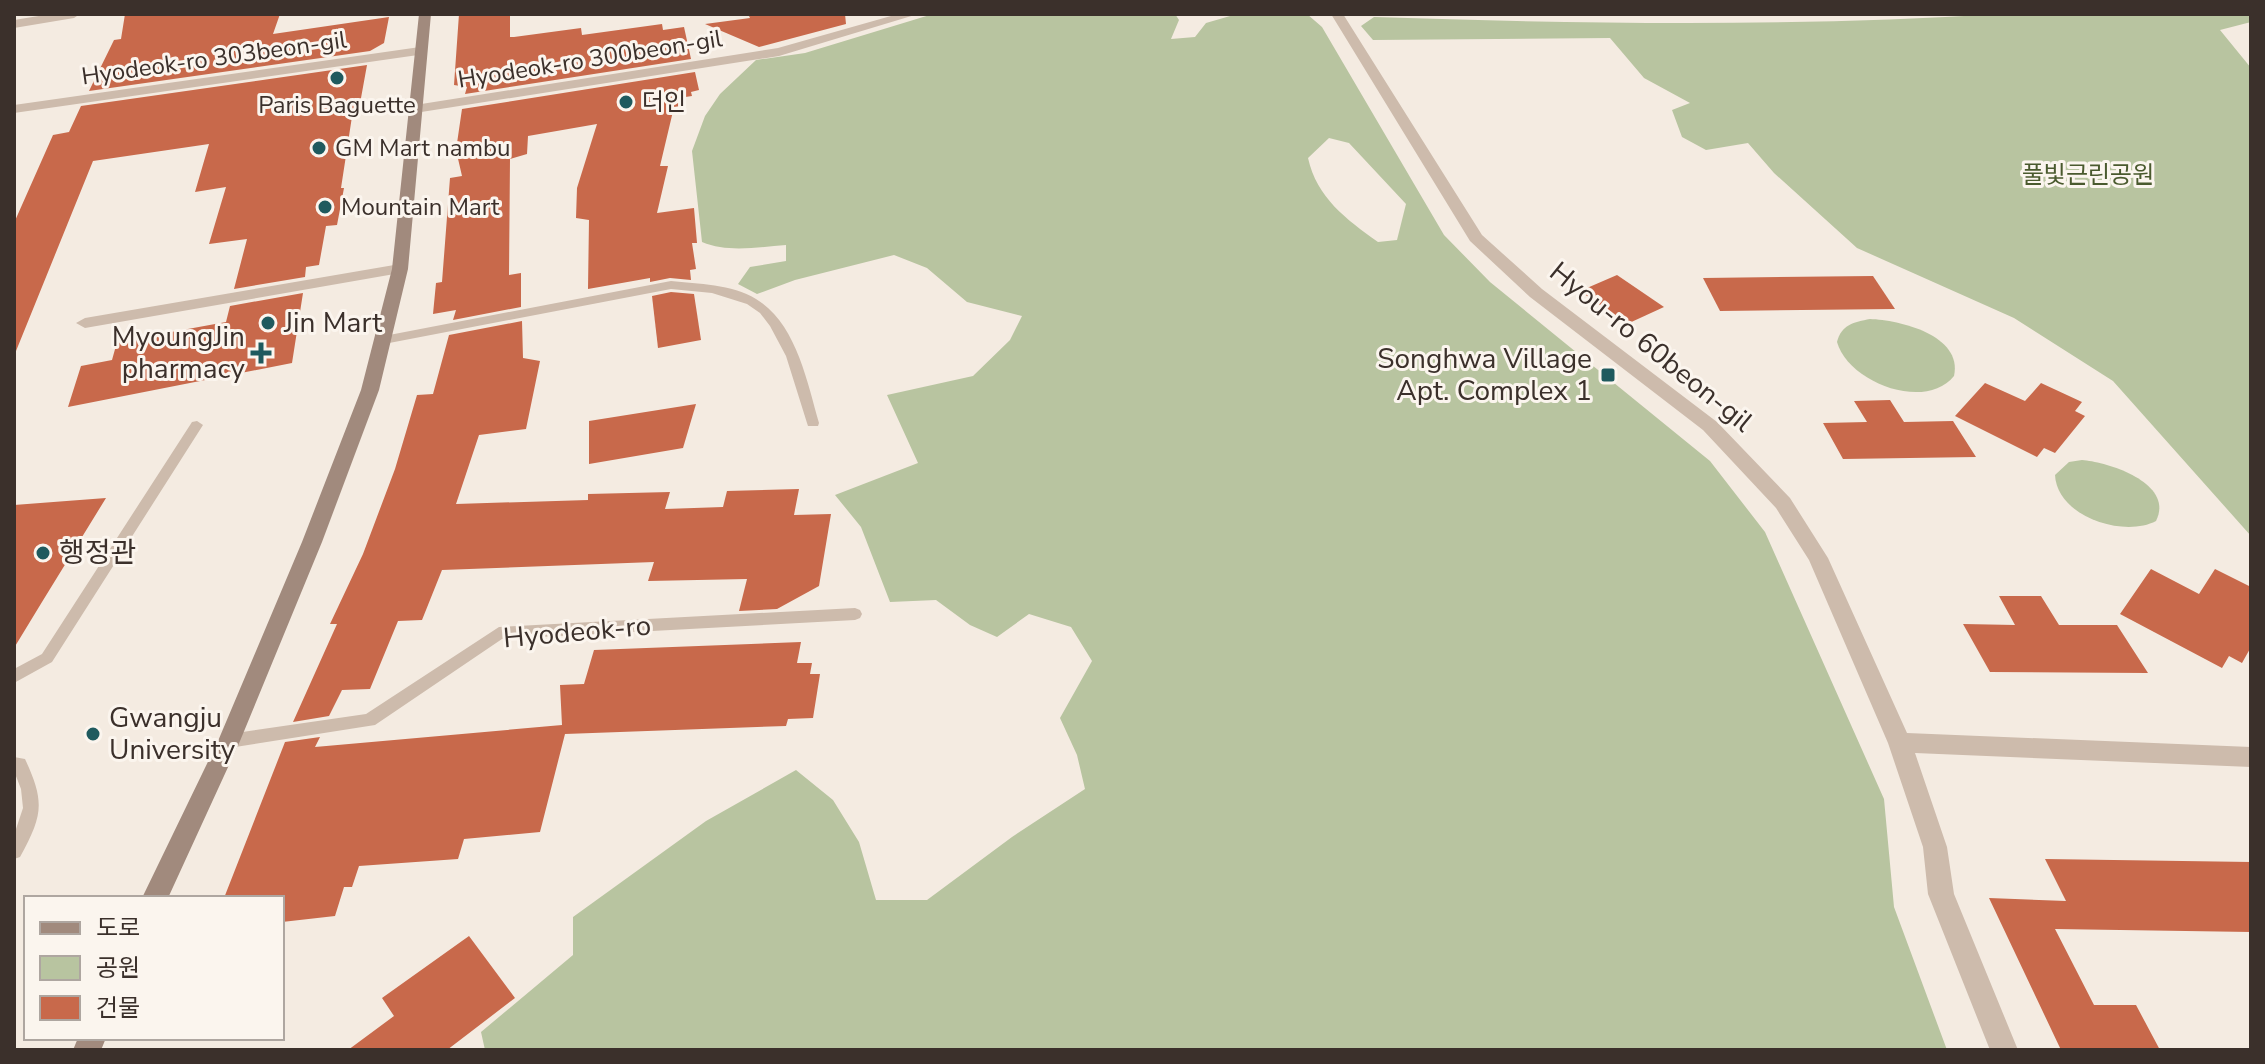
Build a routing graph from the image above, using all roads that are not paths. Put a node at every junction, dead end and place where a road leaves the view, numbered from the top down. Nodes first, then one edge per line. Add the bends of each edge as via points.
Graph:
1 (74, 14) edge
2 (425, 14) edge
3 (912, 14) edge
4 (1337, 14) edge
5 (14, 24) edge
6 (420, 51) junction
7 (14, 109) edge
8 (415, 109) junction
9 (400, 269) junction
10 (85, 323) dead end
11 (384, 340) junction
12 (813, 423) dead end
13 (197, 425) dead end
14 (855, 614) dead end
15 (14, 677) edge
16 (229, 741) junction
17 (1900, 743) junction
18 (2251, 757) edge
19 (14, 764) edge
20 (14, 851) edge
21 (156, 896) edge
22 (2004, 1050) edge

1 - 5 street
2 - 6 main road
3 - 8 street, Hyodeok-ro 300beon-gil via 779,52
4 - 17 street, Hyou-ro 60beon-gil via 1476,238 1536,293 1710,426 1783,503 1818,558
6 - 7 street, Hyodeok-ro 303beon-gil
6 - 8 main road
8 - 9 main road
9 - 10 street
9 - 11 main road
11 - 12 lane via 671,285 734,294 754,303 794,355
11 - 16 main road via 317,528
13 - 15 lane via 47,658
14 - 16 lane, Hyodeok-ro via 499,633 369,720
16 - 21 main road
17 - 18 street
17 - 22 street, Hyou-ro 60beon-gil via 1935,847 1941,894
19 - 20 lane via 19,764 33,797 28,827

